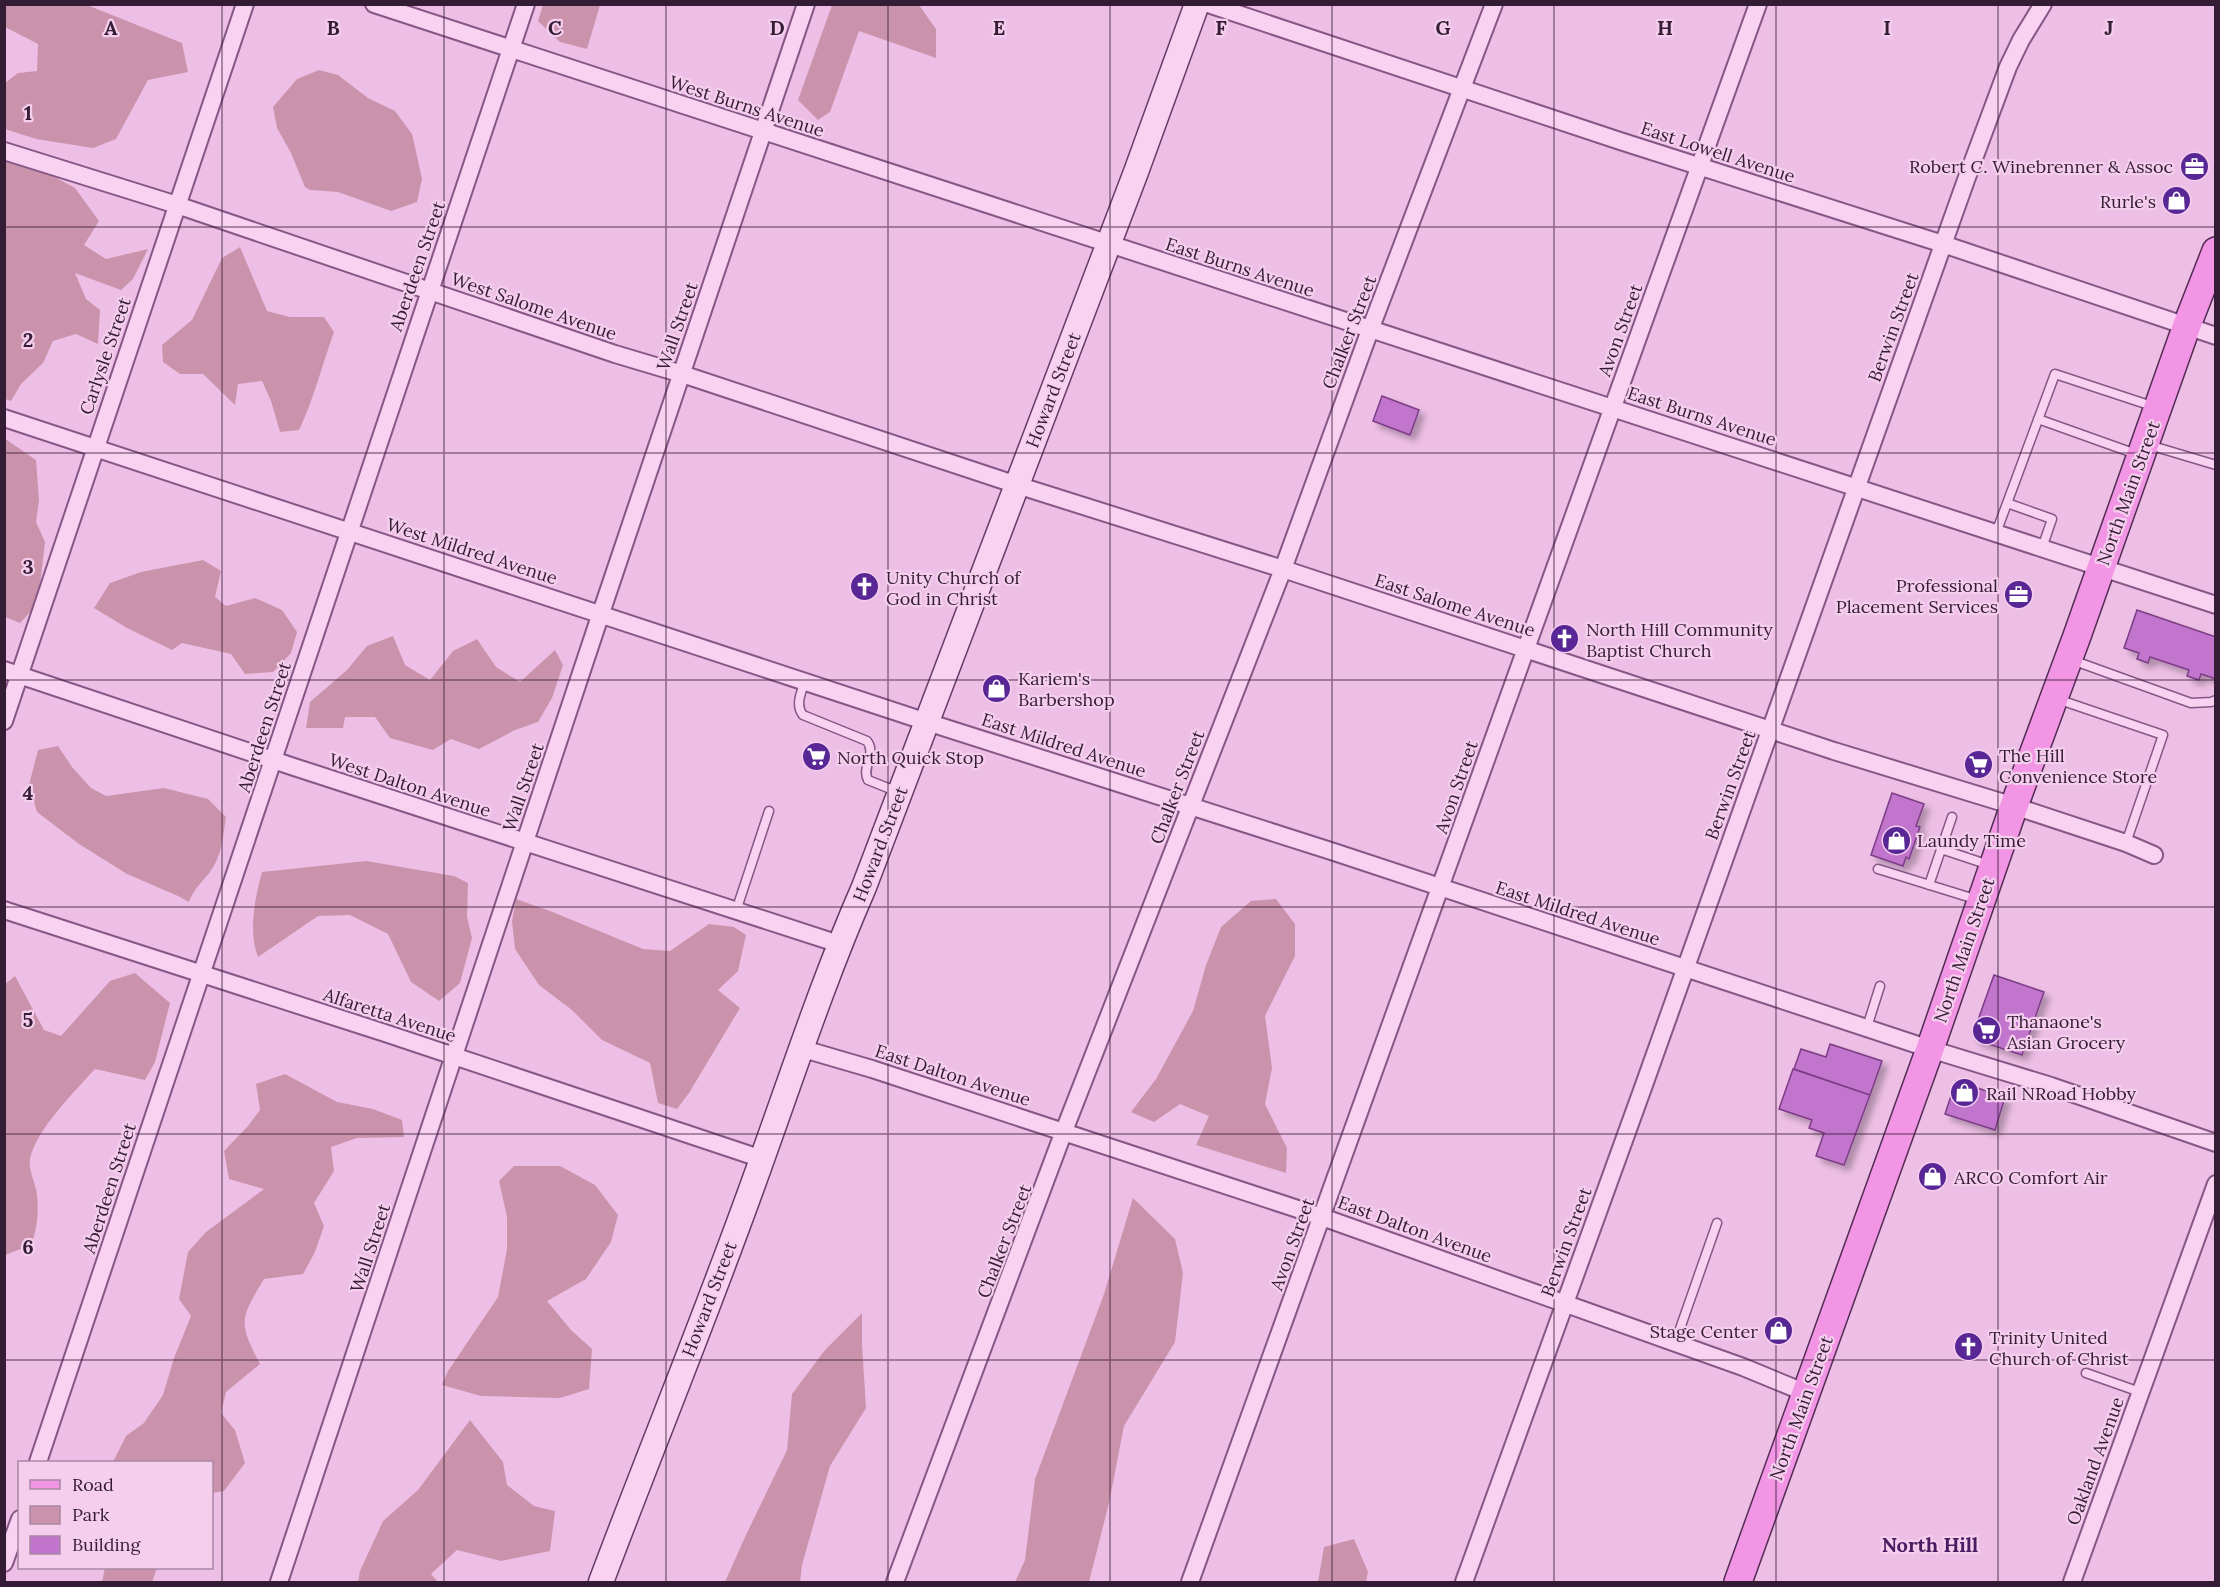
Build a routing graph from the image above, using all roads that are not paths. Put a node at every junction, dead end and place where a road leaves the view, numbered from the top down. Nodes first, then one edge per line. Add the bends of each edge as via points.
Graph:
1 (244, 4) edge
2 (374, 4) edge
3 (526, 4) edge
4 (806, 4) edge
5 (1197, 4) edge
6 (1208, 4) edge
7 (1494, 4) edge
8 (1758, 4) edge
9 (2043, 4) edge
10 (510, 49) junction
11 (1462, 88) junction
12 (764, 132) junction
13 (4, 151) edge
14 (1699, 166) junction
15 (177, 205) junction
16 (1108, 244) junction
17 (1943, 244) junction
18 (2213, 267) edge
19 (428, 291) junction
20 (2187, 325) junction
21 (1370, 330) junction
22 (2216, 336) edge
23 (682, 374) junction
24 (1613, 407) junction
25 (2158, 409) junction
26 (4, 418) edge
27 (2038, 419) junction
28 (95, 449) junction
29 (2144, 450) junction
30 (2216, 465) edge
31 (1017, 485) junction
32 (1857, 487) junction
33 (2007, 503) junction
34 (349, 532) junction
35 (1996, 533) junction
36 (2042, 548) junction
37 (2100, 568) junction
38 (1283, 569) junction
39 (2216, 604) edge
40 (601, 614) junction
41 (1525, 649) junction
42 (2069, 659) junction
43 (12, 673) edge
44 (805, 681) junction
45 (2054, 698) junction
46 (2216, 700) edge
47 (4, 721) edge
48 (927, 722) junction
49 (1771, 730) junction
50 (272, 760) junction
51 (900, 793) junction
52 (2014, 806) junction
53 (1192, 808) junction
54 (769, 811) dead end
55 (1952, 818) dead end
56 (525, 843) junction
57 (2126, 843) junction
58 (1941, 849) junction
59 (2154, 855) dead end
60 (1993, 867) junction
61 (1878, 869) dead end
62 (1929, 885) junction
63 (1441, 889) junction
64 (1981, 901) junction
65 (4, 910) edge
66 (736, 911) junction
67 (839, 944) junction
68 (1685, 969) junction
69 (202, 975) junction
70 (1880, 986) dead end
71 (1867, 1027) junction
72 (800, 1048) junction
73 (1930, 1049) junction
74 (455, 1057) junction
75 (1064, 1131) junction
76 (2216, 1143) edge
77 (762, 1159) junction
78 (2216, 1184) edge
79 (1322, 1217) junction
80 (1717, 1223) dead end
81 (1564, 1303) junction
82 (1675, 1343) junction
83 (2085, 1373) dead end
84 (2140, 1392) junction
85 (1806, 1393) junction
86 (38, 1461) edge
87 (18, 1524) edge
88 (4, 1563) edge
89 (279, 1582) edge
90 (601, 1582) edge
91 (895, 1582) edge
92 (1190, 1582) edge
93 (1464, 1582) edge
94 (1738, 1582) edge
95 (2072, 1582) edge

1 - 15 street, Carlysle Street
2 - 10 street, West Burns Avenue
3 - 10 street, Aberdeen Street
4 - 12 street, Wall Street
5 - 16 main road, Howard Street
6 - 11 street, East Lowell Avenue
7 - 11 street, Chalker Street
8 - 14 street, Avon Street
9 - 17 street, Berwin Street via 2008,68
10 - 12 street, West Burns Avenue
10 - 19 street, Aberdeen Street
11 - 14 street, East Lowell Avenue
11 - 21 street, Chalker Street
12 - 16 street, West Burns Avenue
12 - 23 street, Wall Street
13 - 15 street, West Salome Avenue
14 - 17 street, East Lowell Avenue
14 - 24 street, Avon Street
15 - 19 street, West Salome Avenue
15 - 28 street, Carlysle Street
16 - 21 street, East Burns Avenue
16 - 31 main road, Howard Street
17 - 20 street, East Lowell Avenue
17 - 32 street, Berwin Street
18 - 20 main road, North Main Street
19 - 23 street, West Salome Avenue
19 - 34 street, Aberdeen Street
20 - 22 street, East Lowell Avenue
20 - 25 main road, North Main Street
21 - 24 street, East Burns Avenue
21 - 38 street, Chalker Street
23 - 31 street, West Salome Avenue
23 - 40 street, Wall Street
24 - 32 street, East Burns Avenue
24 - 41 street, Avon Street
25 - 27 lane via 2055,374
25 - 29 main road, North Main Street
26 - 28 street, West Mildred Avenue
27 - 29 lane
27 - 33 lane
28 - 34 street, West Mildred Avenue
28 - 43 street, Carlysle Street
29 - 30 lane
29 - 37 main road, North Main Street
31 - 38 street, East Salome Avenue
31 - 48 main road, Howard Street
32 - 35 street, East Burns Avenue
32 - 49 street, Berwin Street
33 - 35 lane
33 - 36 lane via 2052,519
34 - 40 street, West Mildred Avenue
34 - 50 street, Aberdeen Street
35 - 36 street, East Burns Avenue
36 - 37 street, East Burns Avenue
37 - 39 street, East Burns Avenue
37 - 42 main road, North Main Street
38 - 41 street, East Salome Avenue
38 - 53 street, Chalker Street
40 - 44 street, West Mildred Avenue
40 - 56 street, Wall Street
41 - 49 street, East Salome Avenue
41 - 63 street, Avon Street
42 - 45 main road, North Main Street
42 - 46 lane via 2191,703
43 - 47 street, Carlysle Street
43 - 50 street, West Dalton Avenue
44 - 48 street, West Mildred Avenue
44 - 51 lane via 798,704 803,715 867,741 871,751 868,780
45 - 52 main road, North Main Street
45 - 57 lane via 2163,735
48 - 51 main road, Howard Street
48 - 53 street, East Mildred Avenue
49 - 52 street, East Salome Avenue
49 - 68 street, Berwin Street
50 - 56 street, West Dalton Avenue
50 - 69 street, Aberdeen Street
51 - 67 main road, Howard Street
52 - 57 street, East Salome Avenue
52 - 60 main road, North Main Street
53 - 63 street, East Mildred Avenue
53 - 75 street, Chalker Street
54 - 66 lane
55 - 58 lane
56 - 66 street, West Dalton Avenue
56 - 74 street, Wall Street
57 - 59 street, East Salome Avenue
58 - 60 lane
58 - 62 lane
60 - 64 main road, North Main Street
61 - 62 lane
62 - 64 lane
63 - 68 street, East Mildred Avenue
63 - 79 street, Avon Street
64 - 73 main road, North Main Street
65 - 69 street, Alfaretta Avenue
66 - 67 street, West Dalton Avenue
67 - 72 main road, Howard Street
68 - 71 street, East Mildred Avenue
68 - 81 street, Berwin Street
69 - 74 street, Alfaretta Avenue
69 - 86 street, Aberdeen Street
70 - 71 lane
71 - 73 street, East Mildred Avenue
72 - 75 street, East Dalton Avenue
72 - 77 main road, Howard Street
73 - 76 street, East Mildred Avenue
73 - 85 main road, North Main Street
74 - 77 street, Alfaretta Avenue
74 - 89 street, Wall Street
75 - 79 street, East Dalton Avenue
75 - 91 street, Chalker Street
77 - 90 main road, Howard Street
78 - 84 street, Oakland Avenue
79 - 81 street, East Dalton Avenue
79 - 92 street, Avon Street
80 - 82 lane
81 - 82 street, East Dalton Avenue
81 - 93 street, Berwin Street
82 - 85 street, East Dalton Avenue
83 - 84 lane
84 - 95 street, Oakland Avenue
85 - 94 main road, North Main Street
87 - 88 street

